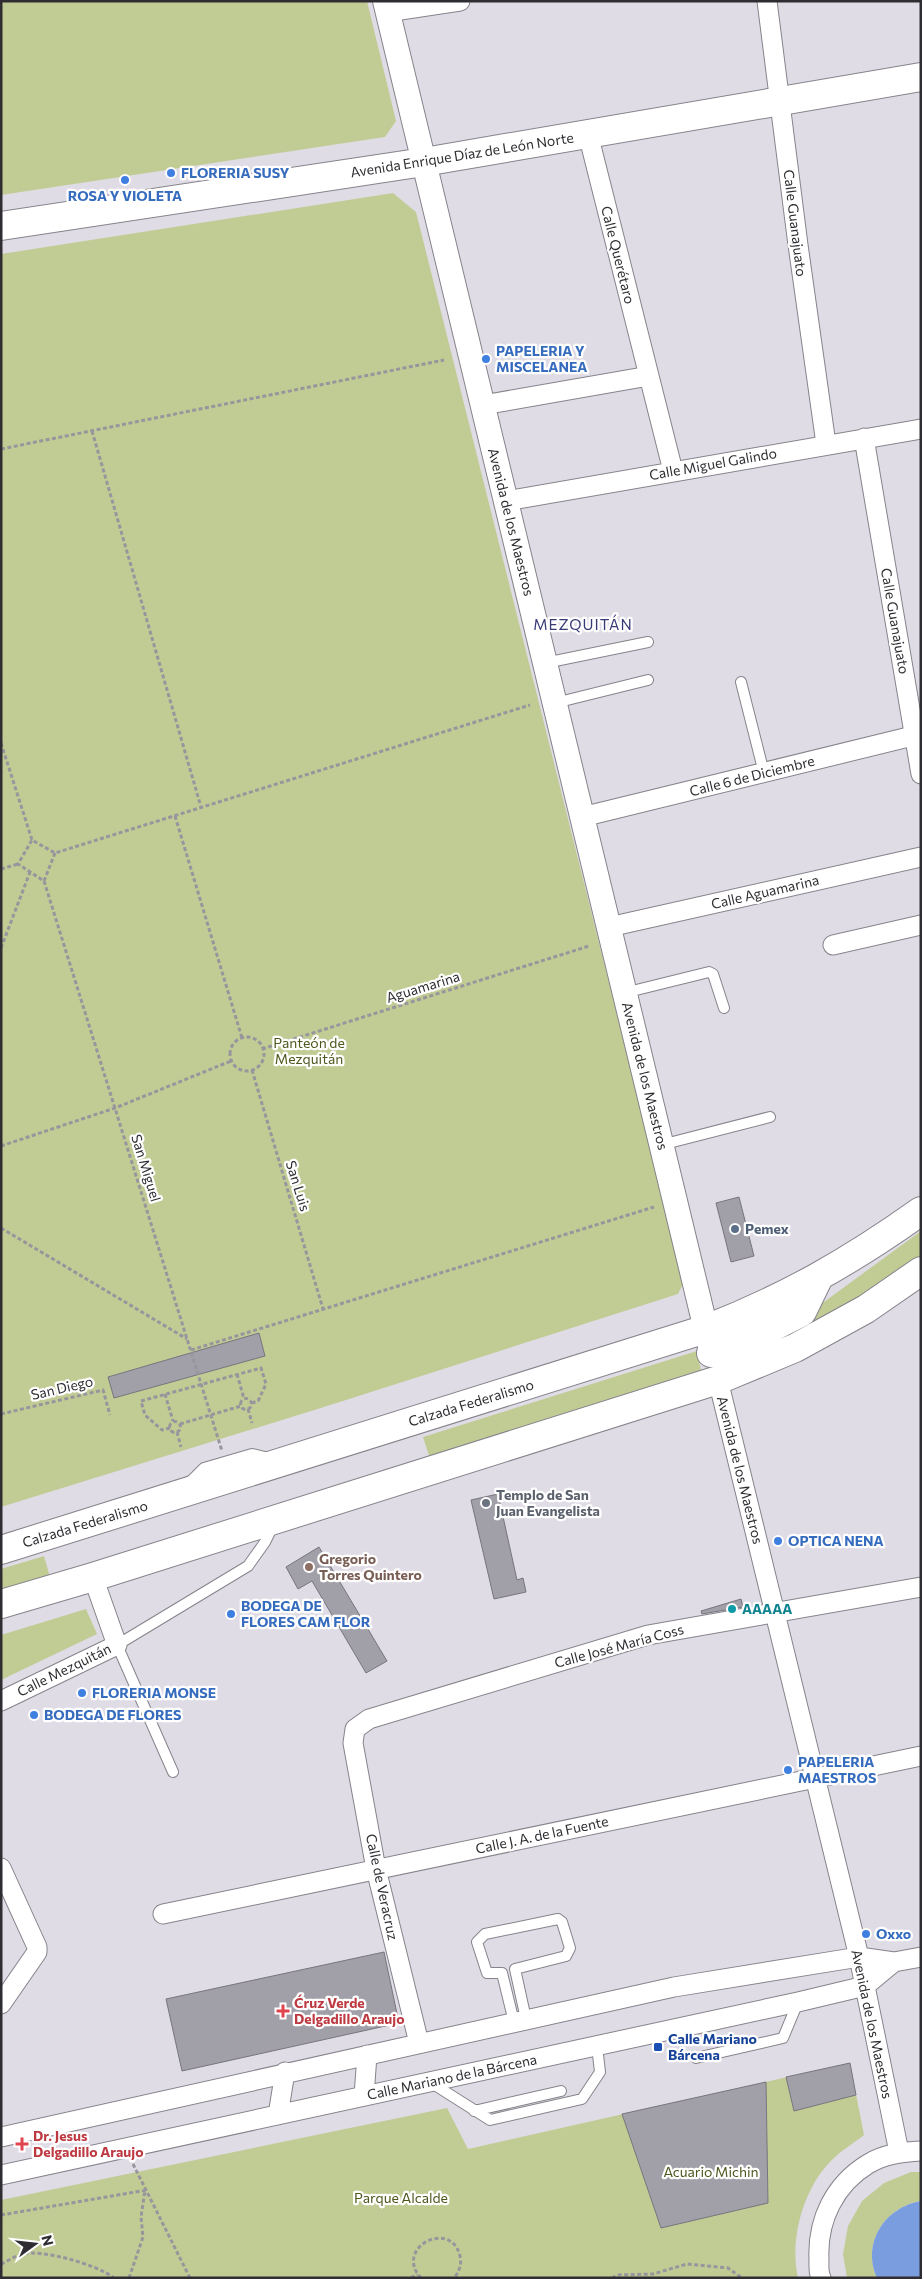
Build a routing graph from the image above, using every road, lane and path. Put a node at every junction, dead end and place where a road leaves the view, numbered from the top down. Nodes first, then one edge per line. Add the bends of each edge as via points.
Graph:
1 (460, 1) edge
2 (767, 1) edge
3 (386, 6) edge
4 (921, 77) edge
5 (780, 101) junction
6 (588, 134) junction
7 (424, 162) junction
8 (1, 226) edge
9 (444, 360) dead end
10 (649, 376) junction
11 (483, 405) junction
12 (921, 429) edge
13 (92, 431) junction
14 (864, 438) junction
15 (826, 444) junction
16 (1, 449) edge
17 (673, 471) junction
18 (506, 501) junction
19 (648, 642) dead end
20 (545, 663) junction
21 (648, 680) dead end
22 (741, 682) dead end
23 (555, 703) junction
24 (530, 705) dead end
25 (918, 735) edge
26 (1, 743) edge
27 (764, 773) junction
28 (921, 774) edge
29 (201, 807) junction
30 (175, 816) junction
31 (582, 817) junction
32 (32, 840) junction
33 (56, 853) junction
34 (921, 857) edge
35 (18, 864) junction
36 (1, 869) edge
37 (30, 872) junction
38 (44, 881) junction
39 (921, 925) edge
40 (609, 927) junction
41 (833, 944) dead end
42 (589, 946) dead end
43 (1, 948) edge
44 (624, 993) junction
45 (724, 1008) dead end
46 (242, 1038) junction
47 (262, 1049) junction
48 (231, 1061) junction
49 (252, 1070) junction
50 (115, 1108) junction
51 (770, 1117) dead end
52 (661, 1145) junction
53 (1, 1146) edge
54 (654, 1207) dead end
55 (921, 1211) edge
56 (1, 1228) edge
57 (921, 1271) edge
58 (323, 1309) junction
59 (187, 1339) junction
60 (709, 1341) junction
61 (191, 1350) junction
62 (237, 1374) junction
63 (718, 1380) junction
64 (201, 1384) junction
65 (165, 1394) junction
66 (244, 1399) junction
67 (252, 1403) junction
68 (241, 1406) junction
69 (248, 1410) junction
70 (1, 1414) edge
71 (110, 1415) dead end
72 (211, 1415) junction
73 (174, 1421) junction
74 (252, 1423) dead end
75 (180, 1424) junction
76 (170, 1428) junction
77 (177, 1432) junction
78 (181, 1447) dead end
79 (225, 1462) junction
80 (285, 1462) junction
81 (177, 1495) junction
82 (277, 1519) junction
83 (1, 1550) edge
84 (93, 1577) junction
85 (921, 1587) edge
86 (1, 1604) edge
87 (774, 1611) junction
88 (117, 1645) junction
89 (1, 1701) edge
90 (355, 1729) joint
91 (921, 1756) edge
92 (173, 1772) dead end
93 (816, 1779) junction
94 (1, 1868) edge
95 (376, 1869) junction
96 (163, 1914) dead end
97 (921, 1956) edge
98 (859, 1957) junction
99 (894, 1962) junction
100 (865, 1986) junction
101 (798, 2002) junction
102 (1, 2004) edge
103 (520, 2021) junction
104 (418, 2043) junction
105 (597, 2046) junction
106 (367, 2055) junction
107 (696, 2058) dead end
108 (285, 2072) junction
109 (429, 2081) junction
110 (561, 2091) dead end
111 (364, 2096) junction
112 (474, 2111) junction
113 (278, 2115) junction
114 (1, 2136) edge
115 (124, 2148) junction
116 (921, 2151) edge
117 (899, 2152) junction
118 (1, 2175) edge
119 (146, 2190) junction
120 (1, 2215) edge
121 (1, 2264) edge
122 (417, 2274) junction
123 (114, 2278) edge
124 (129, 2278) edge
125 (190, 2278) edge
126 (411, 2278) edge
127 (421, 2278) edge
128 (454, 2278) edge
129 (612, 2278) edge
130 (742, 2278) edge
131 (821, 2278) edge

1 - 3 street
2 - 5 street, Calle Guanajuato
3 - 7 street, Avenida de los Maestros
4 - 5 main road, Avenida Enrique Díaz de León Norte
5 - 6 main road, Avenida Enrique Díaz de León Norte
5 - 15 street, Calle Guanajuato
6 - 7 main road, Avenida Enrique Díaz de León Norte
6 - 10 street, Calle Querétaro
7 - 8 main road, Avenida Enrique Díaz de León Norte
7 - 11 street, Avenida de los Maestros
9 - 13 path
10 - 11 street
10 - 17 street, Calle Querétaro
11 - 18 street, Avenida de los Maestros
12 - 14 street, Calle Miguel Galindo
13 - 16 path
13 - 29 path
14 - 15 street, Calle Miguel Galindo
14 - 25 street, Calle Guanajuato
15 - 17 street, Calle Miguel Galindo
17 - 18 street, Calle Miguel Galindo
18 - 20 street, Avenida de los Maestros
19 - 20 lane
20 - 23 street, Avenida de los Maestros
21 - 23 lane
22 - 27 lane
23 - 31 street, Avenida de los Maestros
24 - 29 path
25 - 27 street, Calle 6 de Diciembre
25 - 28 street, Calle Guanajuato
26 - 32 path
27 - 31 street, Calle 6 de Diciembre
29 - 30 path
30 - 33 path
30 - 46 path
31 - 40 street, Avenida de los Maestros
32 - 33 path
32 - 35 path
33 - 38 path
34 - 40 street, Calle Aguamarina
35 - 36 path
35 - 37 path
37 - 38 path
37 - 43 path
38 - 50 path, San Miguel
39 - 41 street
40 - 44 street, Avenida de los Maestros
42 - 47 path, Aguamarina
44 - 45 lane via 709,972 713,974
44 - 52 street, Avenida de los Maestros
46 - 47 path via 256,1040
46 - 48 path via 232,1045
47 - 49 path via 260,1065
48 - 49 path via 238,1069
48 - 50 path
49 - 58 path, San Luis
50 - 53 path
50 - 59 path, San Miguel
51 - 52 lane
52 - 60 street, Avenida de los Maestros
54 - 58 path
55 - 60 main road, Calzada Federalismo via 843,1264 754,1311
56 - 59 path
57 - 63 main road via 866,1309 795,1348
58 - 61 path
59 - 61 path, San Miguel
60 - 63 street, Avenida de los Maestros
60 - 80 main road, Calzada Federalismo
61 - 64 path, San Miguel
62 - 64 path
62 - 66 path
62 - 67 path via 261,1368 266,1384 258,1401
63 - 82 main road
63 - 87 street, Avenida de los Maestros
64 - 65 path
64 - 72 path, San Miguel
65 - 73 path
65 - 76 path via 141,1401 145,1415 162,1430
66 - 67 path
66 - 68 path
67 - 69 path
68 - 69 path
68 - 72 path
69 - 74 path
70 - 71 path, San Diego via 103,1390
72 - 75 path
72 - 79 path, San Miguel
73 - 75 path
73 - 76 path
75 - 77 path
76 - 77 path
77 - 78 path
79 - 80 lane via 252,1454
79 - 81 lane via 204,1468
80 - 81 main road, Calzada Federalismo
81 - 83 main road, Calzada Federalismo
82 - 84 main road
82 - 88 lane via 248,1566
84 - 86 main road
84 - 88 street, Calle Mezquitán
85 - 87 street, Calle José María Coss
87 - 90 street, Calle José María Coss via 648,1635 369,1718
87 - 93 street, Avenida de los Maestros
88 - 89 street, Calle Mezquitán
88 - 92 lane
90 - 95 street, Calle de Veracruz via 354,1743
91 - 93 street, Calle J. A. de la Fuente
93 - 95 street, Calle J. A. de la Fuente
93 - 98 street, Avenida de los Maestros
94 - 102 street via 37,1947 37,1952
95 - 96 street, Calle J. A. de la Fuente
95 - 104 street, Calle de Veracruz
97 - 99 street, Calle Mariano de la Bárcena
98 - 99 street, Calle Mariano de la Bárcena
98 - 100 street, Avenida de los Maestros
98 - 103 street, Calle Mariano de la Bárcena via 674,1986
99 - 100 street, Calle Mariano de la Bárcena
100 - 101 street, Calle Mariano de la Bárcena
100 - 117 street, Avenida de los Maestros
101 - 105 street, Calle Mariano de la Bárcena
101 - 107 lane via 783,2038
103 - 103 lane via 515,1969 569,1953 562,1922 558,1919 485,1934 476,1942 487,1973 502,1973
103 - 104 street, Calle Mariano de la Bárcena
104 - 106 street, Calle Mariano de la Bárcena
105 - 109 street, Calle Mariano de la Bárcena
105 - 112 lane via 600,2072 582,2099 490,2120
106 - 108 street, Calle Mariano de la Bárcena
106 - 111 street
108 - 113 street
108 - 114 street, Calle Mariano de la Bárcena
109 - 111 street, Calle Mariano de la Bárcena
109 - 112 lane
110 - 112 lane
111 - 113 street, Calle Mariano de la Bárcena
113 - 115 street, Calle Mariano de la Bárcena
115 - 118 street, Calle Mariano de la Bárcena
115 - 119 path
116 - 117 street
117 - 131 street via 869,2163 844,2183 826,2210 818,2242
119 - 120 path
119 - 124 path via 141,2217 144,2237
119 - 125 path
121 - 123 path via 23,2254 62,2256 106,2271
122 - 126 path
122 - 127 path
122 - 128 path via 414,2256 418,2248 424,2241 442,2238 451,2242 460,2257 460,2267
129 - 130 path via 617,2275 653,2274 687,2264 728,2268

